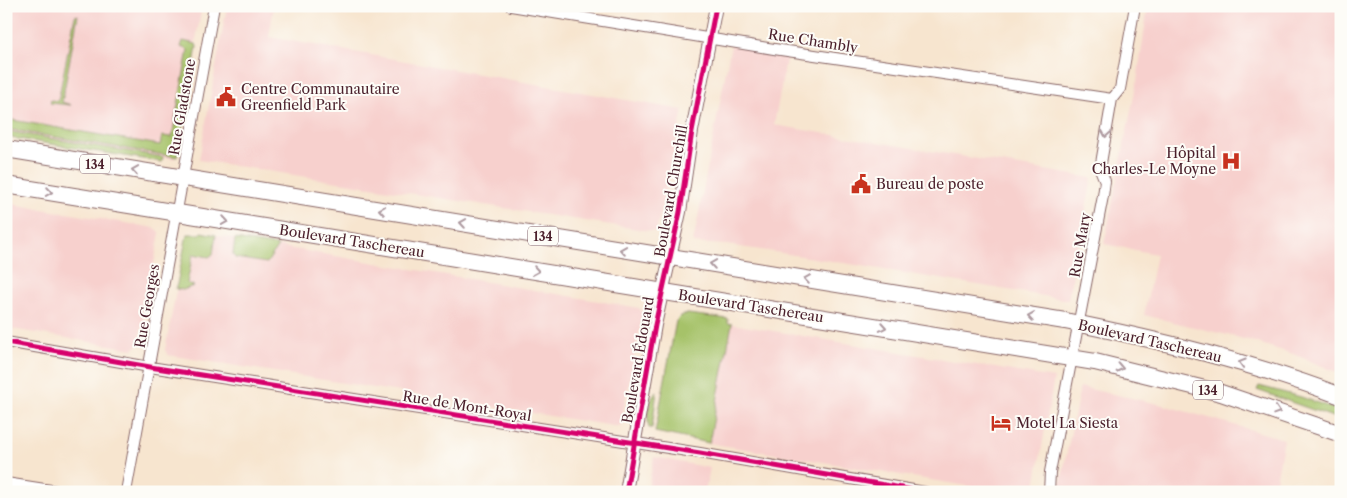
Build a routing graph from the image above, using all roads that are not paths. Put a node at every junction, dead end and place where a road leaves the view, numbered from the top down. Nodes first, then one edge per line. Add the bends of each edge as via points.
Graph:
1 (214, 6) edge
2 (511, 6) edge
3 (716, 6) edge
4 (1136, 6) edge
5 (710, 39) junction
6 (1112, 99) junction
7 (6, 149) edge
8 (183, 178) junction
9 (6, 185) edge
10 (177, 213) junction
11 (671, 257) junction
12 (662, 292) junction
13 (1079, 324) junction
14 (6, 342) edge
15 (1072, 358) junction
16 (150, 367) junction
17 (1341, 396) edge
18 (1341, 434) edge
19 (635, 443) junction
20 (6, 483) edge
21 (64, 492) edge
22 (126, 492) edge
23 (626, 492) edge
24 (925, 492) edge
25 (1049, 492) edge

1 - 8 street, Rue Gladstone
2 - 5 street, Rue Chambly
3 - 5 street, Boulevard Churchill
4 - 6 street, Rue Mary via 1120,89
5 - 6 street, Rue Chambly
5 - 11 street, Boulevard Churchill
6 -> 13 street, Rue Mary via 1100,169 1105,181
8 -> 7 main road, Boulevard Taschereau / 134
8 - 10 street, Rue Gladstone
11 -> 8 main road, Boulevard Taschereau / 134
9 -> 10 main road, Boulevard Taschereau / 134
10 -> 12 main road, Boulevard Taschereau / 134
10 - 16 street, Rue Georges
11 - 12 street, Boulevard Churchill
13 -> 11 main road, Boulevard Taschereau / 134
12 -> 15 main road, Boulevard Taschereau / 134
12 - 19 street, Boulevard Édouard
13 - 15 street, Rue Mary
17 -> 13 main road, Boulevard Taschereau / 134 via 1216,356
14 - 16 street, Rue de Mont-Royal
15 -> 18 main road, Boulevard Taschereau / 134 via 1214,391
15 - 25 street, Rue Mary
16 - 19 street, Rue de Mont-Royal
16 - 22 street, Rue Georges
19 - 23 street, Boulevard Édouard
19 - 24 street, Rue de Mont-Royal
20 - 21 street

